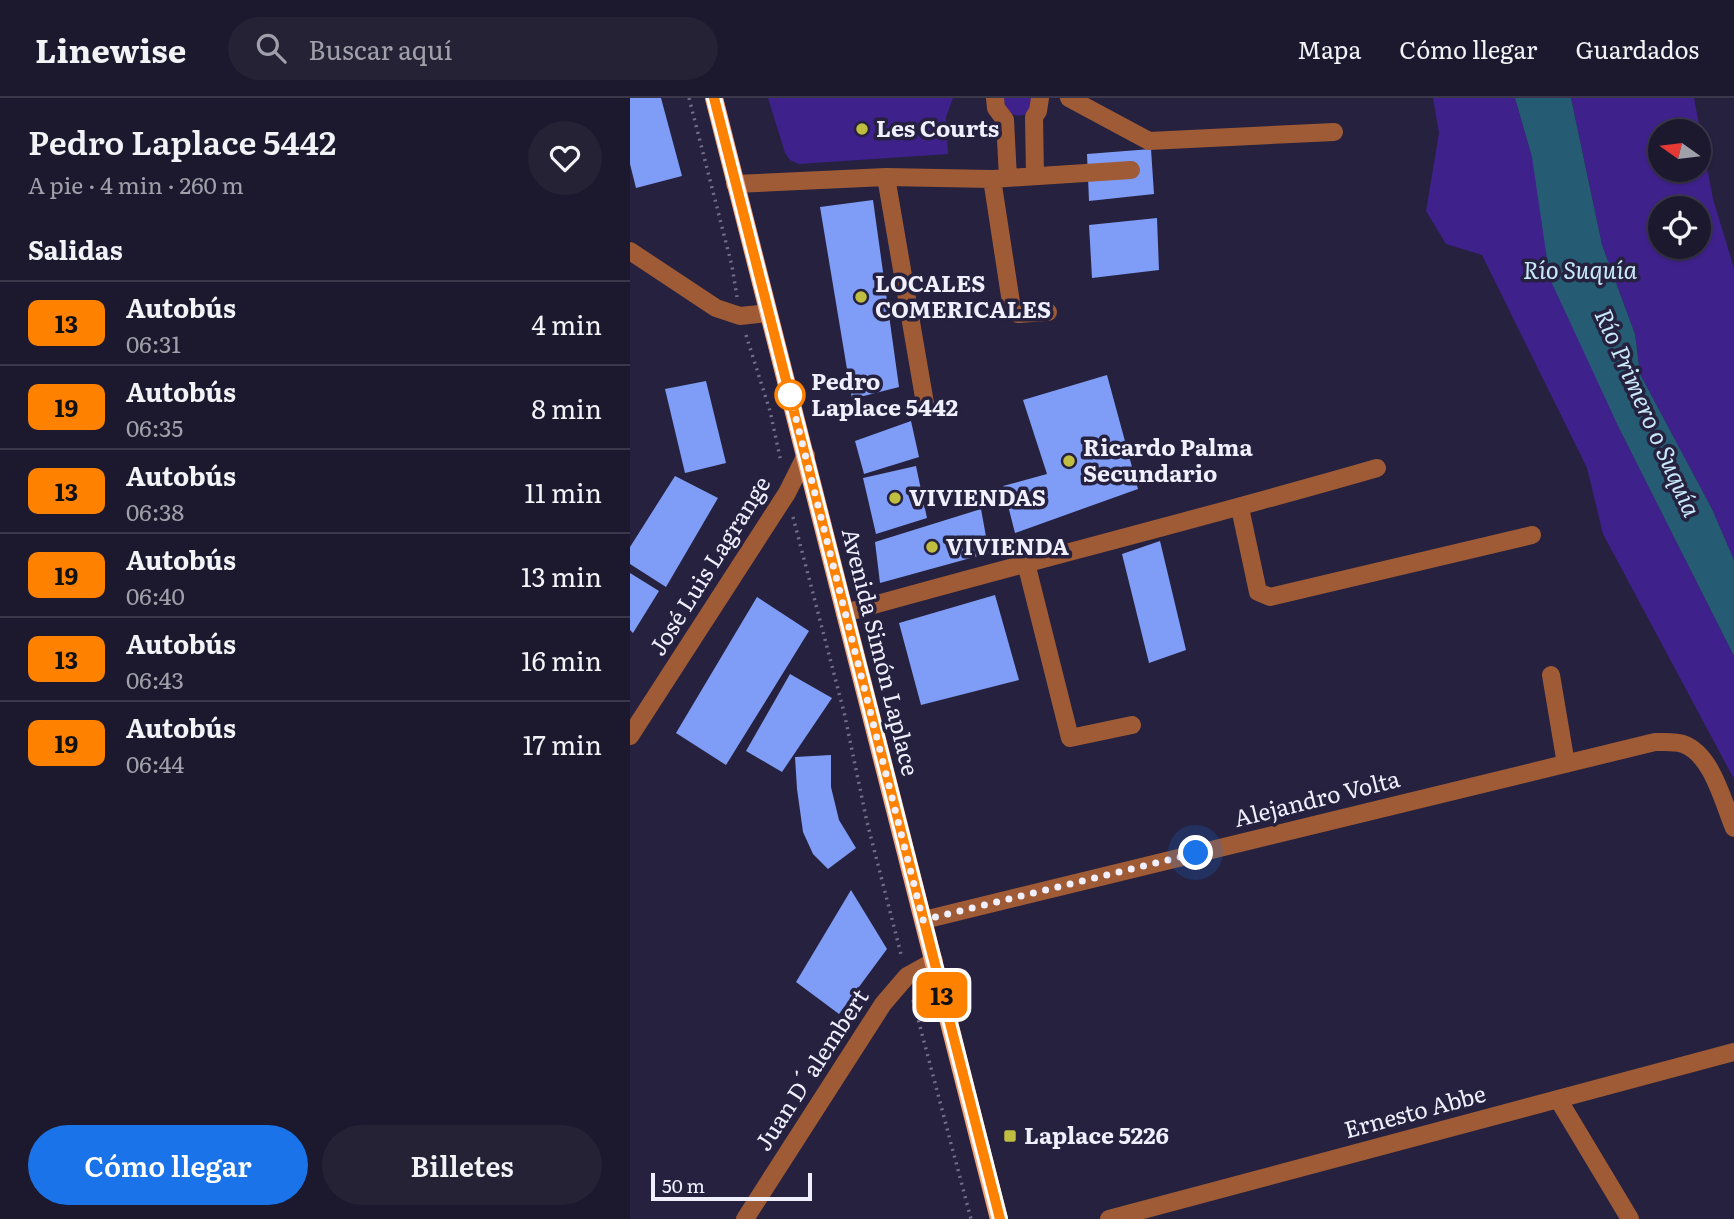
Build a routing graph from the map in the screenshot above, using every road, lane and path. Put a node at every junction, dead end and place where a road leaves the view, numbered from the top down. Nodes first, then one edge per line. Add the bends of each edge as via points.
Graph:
1 (689, 98) edge
2 (713, 98) edge
3 (995, 98) edge
4 (1040, 98) edge
5 (1069, 98) edge
6 (1334, 132) dead end
7 (1131, 170) dead end
8 (1035, 176) junction
9 (886, 177) junction
10 (1000, 178) junction
11 (735, 184) junction
12 (630, 251) edge
13 (1048, 312) dead end
14 (768, 313) junction
15 (740, 316) junction
16 (926, 409) dead end
17 (806, 455) junction
18 (1377, 468) dead end
19 (787, 493) junction
20 (1240, 508) junction
21 (1532, 535) dead end
22 (1026, 563) junction
23 (845, 612) junction
24 (1551, 675) dead end
25 (1132, 725) dead end
26 (630, 736) edge
27 (1566, 764) junction
28 (1734, 828) edge
29 (923, 920) junction
30 (933, 961) junction
31 (907, 976) junction
32 (1734, 1052) edge
33 (1558, 1099) junction
34 (745, 1219) edge
35 (971, 1219) edge
36 (999, 1219) edge
37 (1109, 1219) edge
38 (1630, 1219) edge

1 - 15 path via 732,266
2 - 11 main road, Avenida Simón Laplace
3 - 10 street via 1005,120
4 - 8 street via 1034,117
5 - 6 street via 1149,141
7 - 8 street
8 - 10 street
9 - 10 street
9 - 11 street
9 - 16 street
10 - 13 street via 1012,309 1018,314
11 - 14 main road, Avenida Simón Laplace
12 - 15 street via 716,308
14 - 15 street
14 - 17 main road, Avenida Simón Laplace
15 - 19 path via 770,411
17 - 19 street, José Luis Lagrange
17 - 23 main road, Avenida Simón Laplace
18 - 20 street
19 - 26 street, José Luis Lagrange
19 - 31 path
20 - 21 street via 1258,592 1270,597
20 - 22 street
22 - 23 street
22 - 25 street via 1070,738
23 - 29 main road, Avenida Simón Laplace
24 - 27 street
27 - 28 street, Alejandro Volta via 1655,742 1681,743 1707,762
27 - 29 street, Alejandro Volta
29 - 30 main road, Avenida Simón Laplace
30 - 31 street, Juan D´alembert
30 - 36 main road, Avenida Simón Laplace
31 - 34 street, Juan D´alembert via 883,1004
31 - 35 path
32 - 33 street, Ernesto Abbe
33 - 37 street, Ernesto Abbe
33 - 38 street

